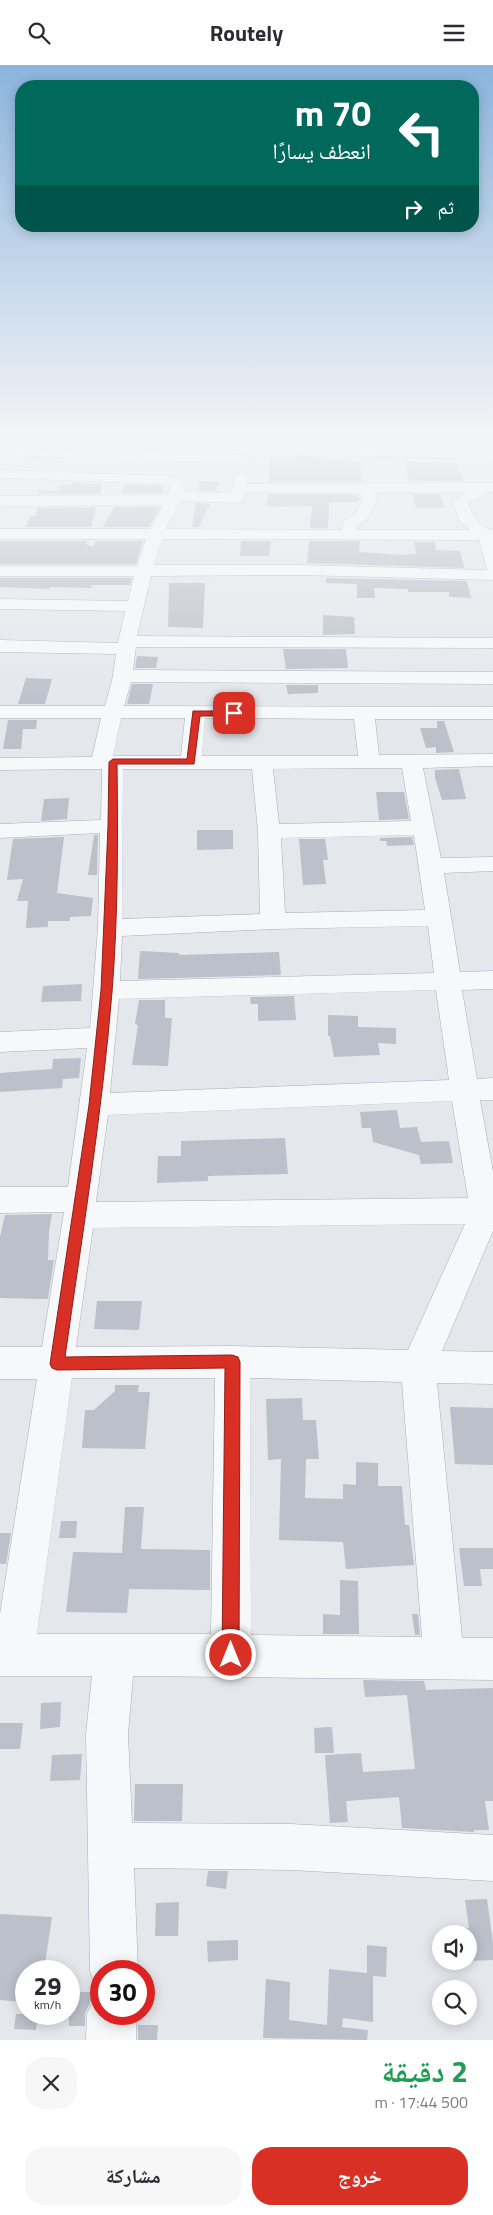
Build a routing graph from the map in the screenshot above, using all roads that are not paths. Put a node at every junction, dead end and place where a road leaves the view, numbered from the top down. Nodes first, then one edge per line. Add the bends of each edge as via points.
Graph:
1 (159, 528) edge
2 (176, 528) edge
3 (297, 528) edge
4 (349, 528) edge
5 (479, 528) edge
6 (0, 534) edge
7 (155, 534) junction
8 (315, 534) junction
9 (490, 535) edge
10 (350, 536) junction
11 (493, 567) edge
12 (144, 570) junction
13 (300, 570) junction
14 (0, 571) edge
15 (493, 575) edge
16 (0, 603) edge
17 (136, 606) junction
18 (267, 643) junction
19 (493, 643) edge
20 (127, 645) junction
21 (0, 646) edge
22 (123, 676) junction
23 (271, 677) junction
24 (493, 678) edge
25 (0, 713) edge
26 (113, 713) junction
27 (196, 713) junction
28 (493, 713) edge
29 (364, 714) junction
30 (493, 759) edge
31 (369, 761) junction
32 (108, 762) junction
33 (191, 762) junction
34 (262, 762) junction
35 (411, 762) junction
36 (0, 764) edge
37 (0, 769) edge
38 (113, 826) junction
39 (423, 828) junction
40 (0, 831) edge
41 (269, 831) junction
42 (493, 864) edge
43 (430, 866) junction
44 (439, 918) junction
45 (273, 921) junction
46 (110, 928) junction
47 (493, 980) edge
48 (449, 982) junction
49 (106, 990) junction
50 (102, 1037) junction
51 (0, 1042) edge
52 (493, 1089) edge
53 (464, 1090) junction
54 (95, 1105) junction
55 (0, 1200) edge
56 (80, 1207) junction
57 (489, 1211) edge
58 (232, 1362) junction
59 (0, 1363) edge
60 (57, 1364) junction
61 (418, 1367) junction
62 (493, 1368) edge
63 (7, 1655) edge
64 (231, 1655) junction
65 (114, 1656) junction
66 (444, 1659) junction
67 (493, 1659) edge
68 (111, 1845) junction
69 (493, 1858) edge
70 (114, 1960) edge
71 (112, 2025) edge
72 (111, 2040) edge

1 - 7 street
2 - 7 street
3 - 8 street
4 - 10 street
5 - 9 street
6 - 7 street
7 - 12 street
8 - 10 street
8 - 13 street via 301,551
9 - 10 street
9 - 11 street
12 - 13 street
12 - 14 street
12 - 17 street
13 - 15 street
16 - 17 street
17 - 20 street
18 - 19 street
18 - 20 street
18 - 23 street
20 - 21 street
20 - 22 street
22 - 23 street
22 - 26 street
23 - 24 street
25 - 26 street
26 - 27 street
26 - 32 street
27 - 29 street
27 - 33 street
28 - 29 street
29 - 31 street
30 - 35 street
31 - 34 street
31 - 35 street
32 - 33 street
32 - 36 street
32 - 38 street
33 - 34 street
34 - 41 street
35 - 39 street
36 - 37 street
38 - 40 street
38 - 46 street
39 - 41 street
39 - 43 street
41 - 45 street
42 - 43 street
43 - 44 street
44 - 45 street
44 - 48 street
45 - 46 street
46 - 49 street
47 - 48 street
48 - 49 street
48 - 53 street
49 - 50 street
50 - 51 street
50 - 54 street
52 - 53 street
53 - 54 street
53 - 57 street via 472,1143
54 - 56 street
55 - 56 street
56 - 57 street
56 - 60 street
57 - 61 street
58 - 60 street
58 - 61 street
58 - 64 street
59 - 60 street
60 - 63 street
61 - 62 street
61 - 66 street
63 - 65 street
64 - 65 street
64 - 66 street
65 - 68 street via 107,1734
66 - 67 street
68 - 69 street via 291,1847
68 - 70 street
71 - 72 street

